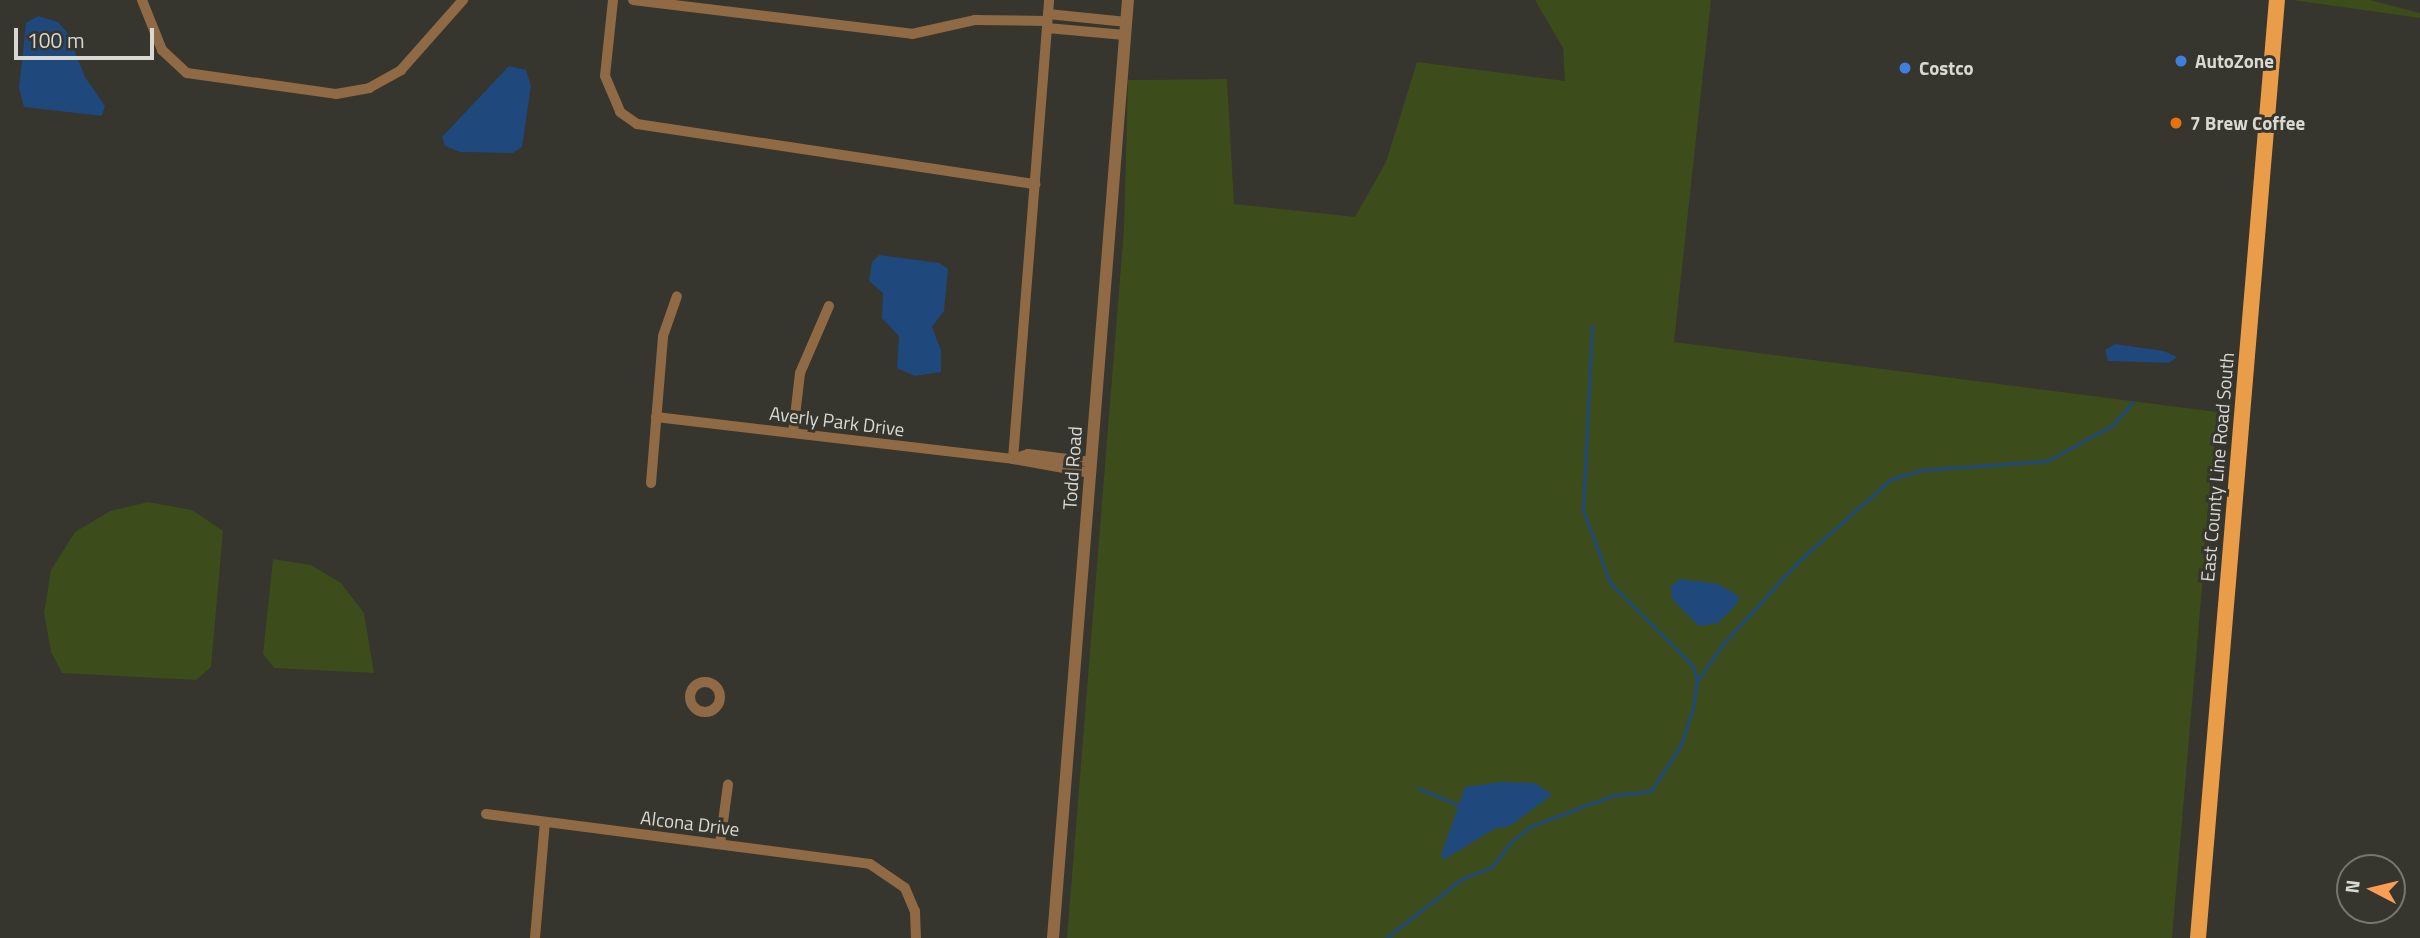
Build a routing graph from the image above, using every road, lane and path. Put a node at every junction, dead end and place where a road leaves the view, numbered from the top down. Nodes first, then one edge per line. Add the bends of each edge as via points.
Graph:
1 (142, 0) edge
2 (463, 0) edge
3 (613, 0) edge
4 (634, 0) edge
5 (1049, 0) edge
6 (1128, 0) edge
7 (2277, 0) edge
8 (1047, 21) junction
9 (1126, 29) junction
10 (1036, 184) junction
11 (677, 296) dead end
12 (829, 306) dead end
13 (656, 417) junction
14 (793, 433) junction
15 (1013, 459) junction
16 (1091, 468) junction
17 (651, 483) dead end
18 (728, 785) dead end
19 (486, 814) dead end
20 (545, 822) junction
21 (720, 844) junction
22 (535, 938) edge
23 (916, 938) edge
24 (1053, 938) edge
25 (2199, 938) edge

1 - 2 street via 162,50 187,73 336,94 369,88 401,70
3 - 10 street via 604,76 621,112 636,124
4 - 8 street via 912,34 975,20
5 - 8 street
6 - 9 street, Todd Road
7 - 25 main road, East County Line Road South
8 - 9 street
8 - 10 street
9 - 16 street, Todd Road
10 - 15 street
11 - 13 street via 663,332
12 - 14 street via 800,373
13 - 14 street, Averly Park Drive
13 - 17 street
14 - 15 street, Averly Park Drive
15 - 16 street, Averly Park Drive via 1028,454
16 - 24 street, Todd Road
18 - 21 street
19 - 20 street, Alcona Drive
20 - 21 street, Alcona Drive
20 - 22 street
21 - 23 street, Alcona Drive via 863,863 888,873 912,903

